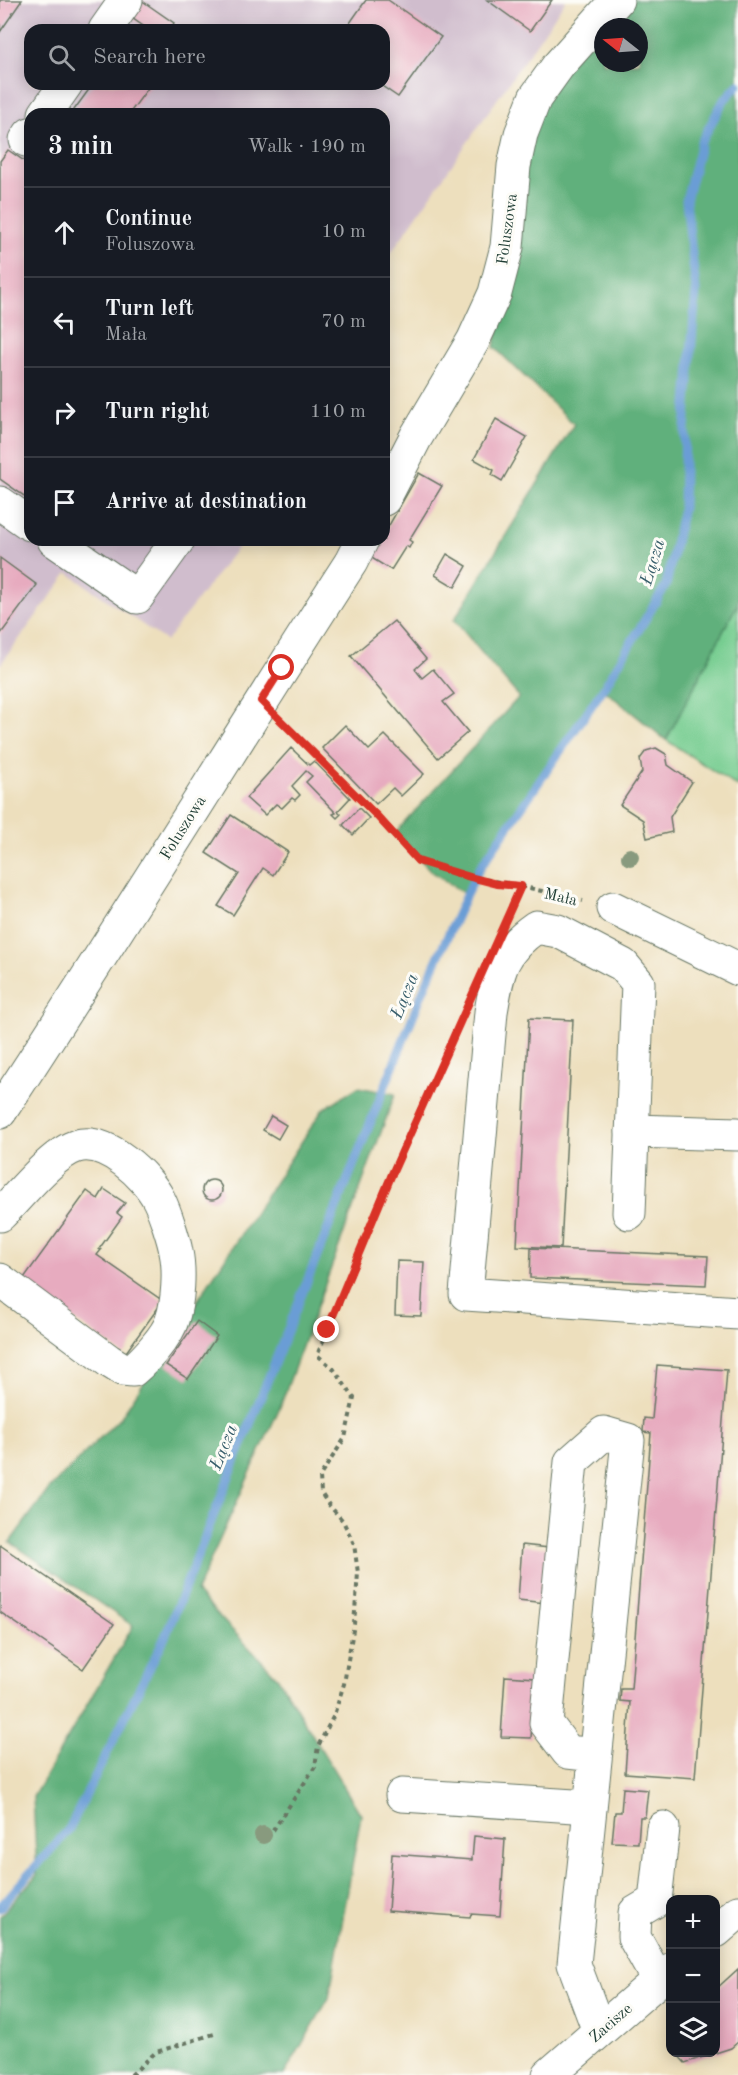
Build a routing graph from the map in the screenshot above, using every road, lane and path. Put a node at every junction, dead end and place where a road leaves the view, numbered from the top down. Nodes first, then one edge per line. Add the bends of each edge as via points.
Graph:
1 (126, 0) edge
2 (616, 0) edge
3 (109, 24) edge
4 (62, 90) edge
5 (49, 108) edge
6 (390, 487) edge
7 (0, 503) edge
8 (24, 520) edge
9 (63, 546) edge
10 (174, 546) edge
11 (359, 546) edge
12 (261, 701) junction
13 (521, 886) junction
14 (511, 908) dead end
15 (613, 908) joint
16 (738, 969) edge
17 (459, 1023) dead end
18 (0, 1112) edge
19 (632, 1131) junction
20 (738, 1134) edge
21 (629, 1213) dead end
22 (0, 1215) edge
23 (0, 1280) edge
24 (738, 1313) edge
25 (595, 1755) junction
26 (402, 1795) dead end
27 (590, 1807) junction
28 (663, 1827) dead end
29 (268, 1838) dead end
30 (738, 1912) edge
31 (720, 1928) edge
32 (664, 1975) edge
33 (599, 2031) junction
34 (214, 2034) dead end
35 (131, 2075) edge
36 (549, 2075) edge

1 - 3 street
2 - 6 street, Foluszowa via 535,98 514,166 507,247 495,293 473,341
4 - 5 street
7 - 8 street
9 - 10 street via 137,597
11 - 12 street, Foluszowa
12 - 13 path, Mała via 418,861 470,877
12 - 18 street, Foluszowa
13 - 14 path
13 - 15 path, Mała
15 - 16 street
17 - 29 path via 317,1354 333,1368 354,1398 345,1438 320,1476 321,1493 343,1521 354,1544 358,1573 354,1624 344,1684 318,1746 315,1767
19 - 20 street
19 - 21 street
19 - 24 street via 638,982 623,965 558,931 536,927 507,953 490,1012 466,1294
22 - 23 street via 62,1152 80,1145 101,1147 119,1155 159,1199 177,1252 177,1289 172,1322 146,1359 133,1370 109,1361
25 - 25 street via 628,1440 604,1433 571,1462 546,1723 568,1752
25 - 27 street
26 - 27 street
27 - 33 street via 574,1964
28 - 32 street via 655,1902 634,1913 634,1937
30 - 31 street
32 - 33 street, Zacisze
33 - 36 street, Zacisze
34 - 35 path via 156,2052

